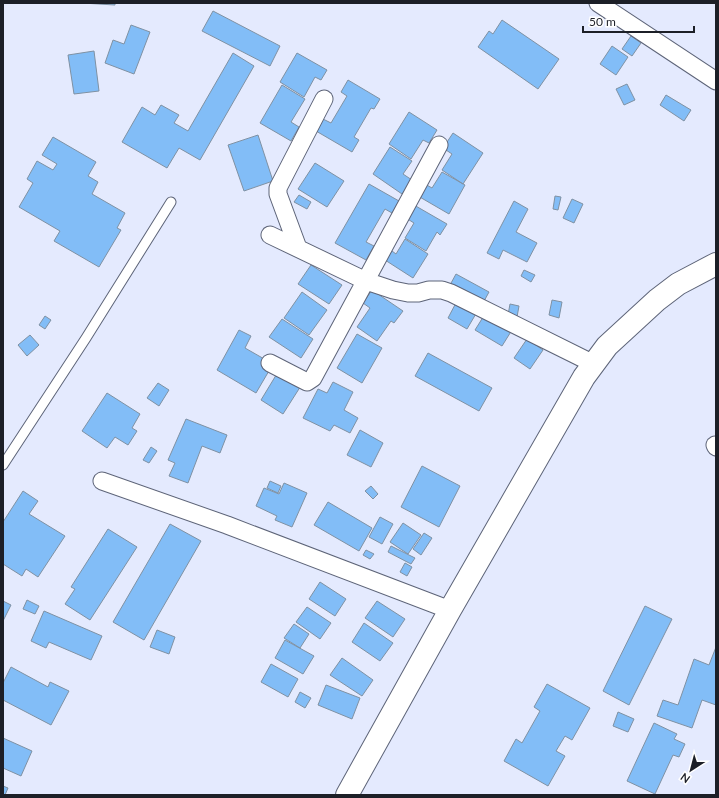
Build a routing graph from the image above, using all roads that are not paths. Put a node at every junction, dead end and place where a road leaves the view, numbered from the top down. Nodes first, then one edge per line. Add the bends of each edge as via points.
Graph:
1 (598, 3) edge
2 (716, 81) edge
3 (324, 98) dead end
4 (439, 145) dead end
5 (171, 202) dead end
6 (270, 234) dead end
7 (298, 248) junction
8 (711, 265) edge
9 (366, 282) junction
10 (270, 362) dead end
11 (594, 364) junction
12 (3, 465) edge
13 (102, 481) dead end
14 (450, 610) junction
15 (347, 795) edge

1 - 2 street
3 - 7 street via 278,188
4 - 9 street
5 - 12 lane
6 - 7 street
7 - 9 street
8 - 11 street via 678,284 647,309 607,346
9 - 10 street via 311,380 307,382
9 - 11 street via 408,293 442,290 451,293
11 - 14 street via 566,406
13 - 14 street via 227,525
14 - 15 street

